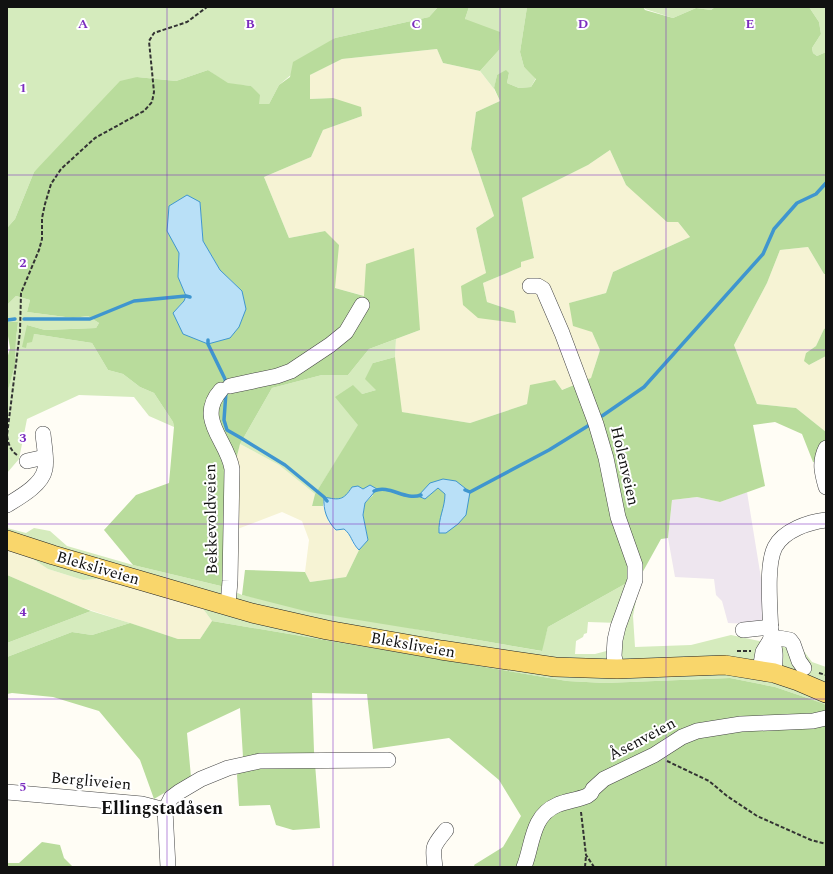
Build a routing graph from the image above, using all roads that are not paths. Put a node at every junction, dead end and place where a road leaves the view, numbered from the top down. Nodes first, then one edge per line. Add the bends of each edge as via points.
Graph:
1 (530, 286) dead end
2 (362, 305) dead end
3 (43, 434) dead end
4 (826, 448) edge
5 (45, 457) junction
6 (27, 461) road end
7 (826, 487) edge
8 (7, 505) edge
9 (826, 520) edge
10 (7, 540) edge
11 (228, 605) junction
12 (743, 630) dead end
13 (771, 633) junction
14 (804, 668) dead end
15 (617, 669) junction
16 (767, 672) junction
17 (826, 693) edge
18 (826, 718) edge
19 (388, 760) dead end
20 (7, 792) edge
21 (165, 810) junction
22 (446, 830) dead end
23 (168, 867) edge
24 (435, 867) edge
25 (524, 867) edge

1 - 15 street, Holenveien via 542,289 562,333 596,424 618,517 635,565 634,580 615,640 614,656
2 - 11 street, Bekkevoldveien via 346,332 292,371 226,388 213,403 211,420 229,456 232,469
3 - 5 street
4 - 7 street via 821,466
5 - 6 street
5 - 8 street via 46,468 35,485
9 - 13 street via 807,524 792,531 775,546 770,576
10 - 11 main road, Bleksliveien
11 - 15 main road, Bleksliveien via 327,630 441,650 555,667
12 - 13 street
13 - 14 street via 790,640
13 - 16 street via 775,646
15 - 16 main road, Bleksliveien via 725,665
16 - 17 main road, Bleksliveien
18 - 25 street, Åsenveien via 813,721 741,724 697,731 682,737 654,755 604,779 591,793 545,812 534,829
19 - 21 street via 260,761 228,768 179,792 168,802
20 - 21 street, Bergliveien via 142,804
21 - 23 street
22 - 24 street via 432,851

